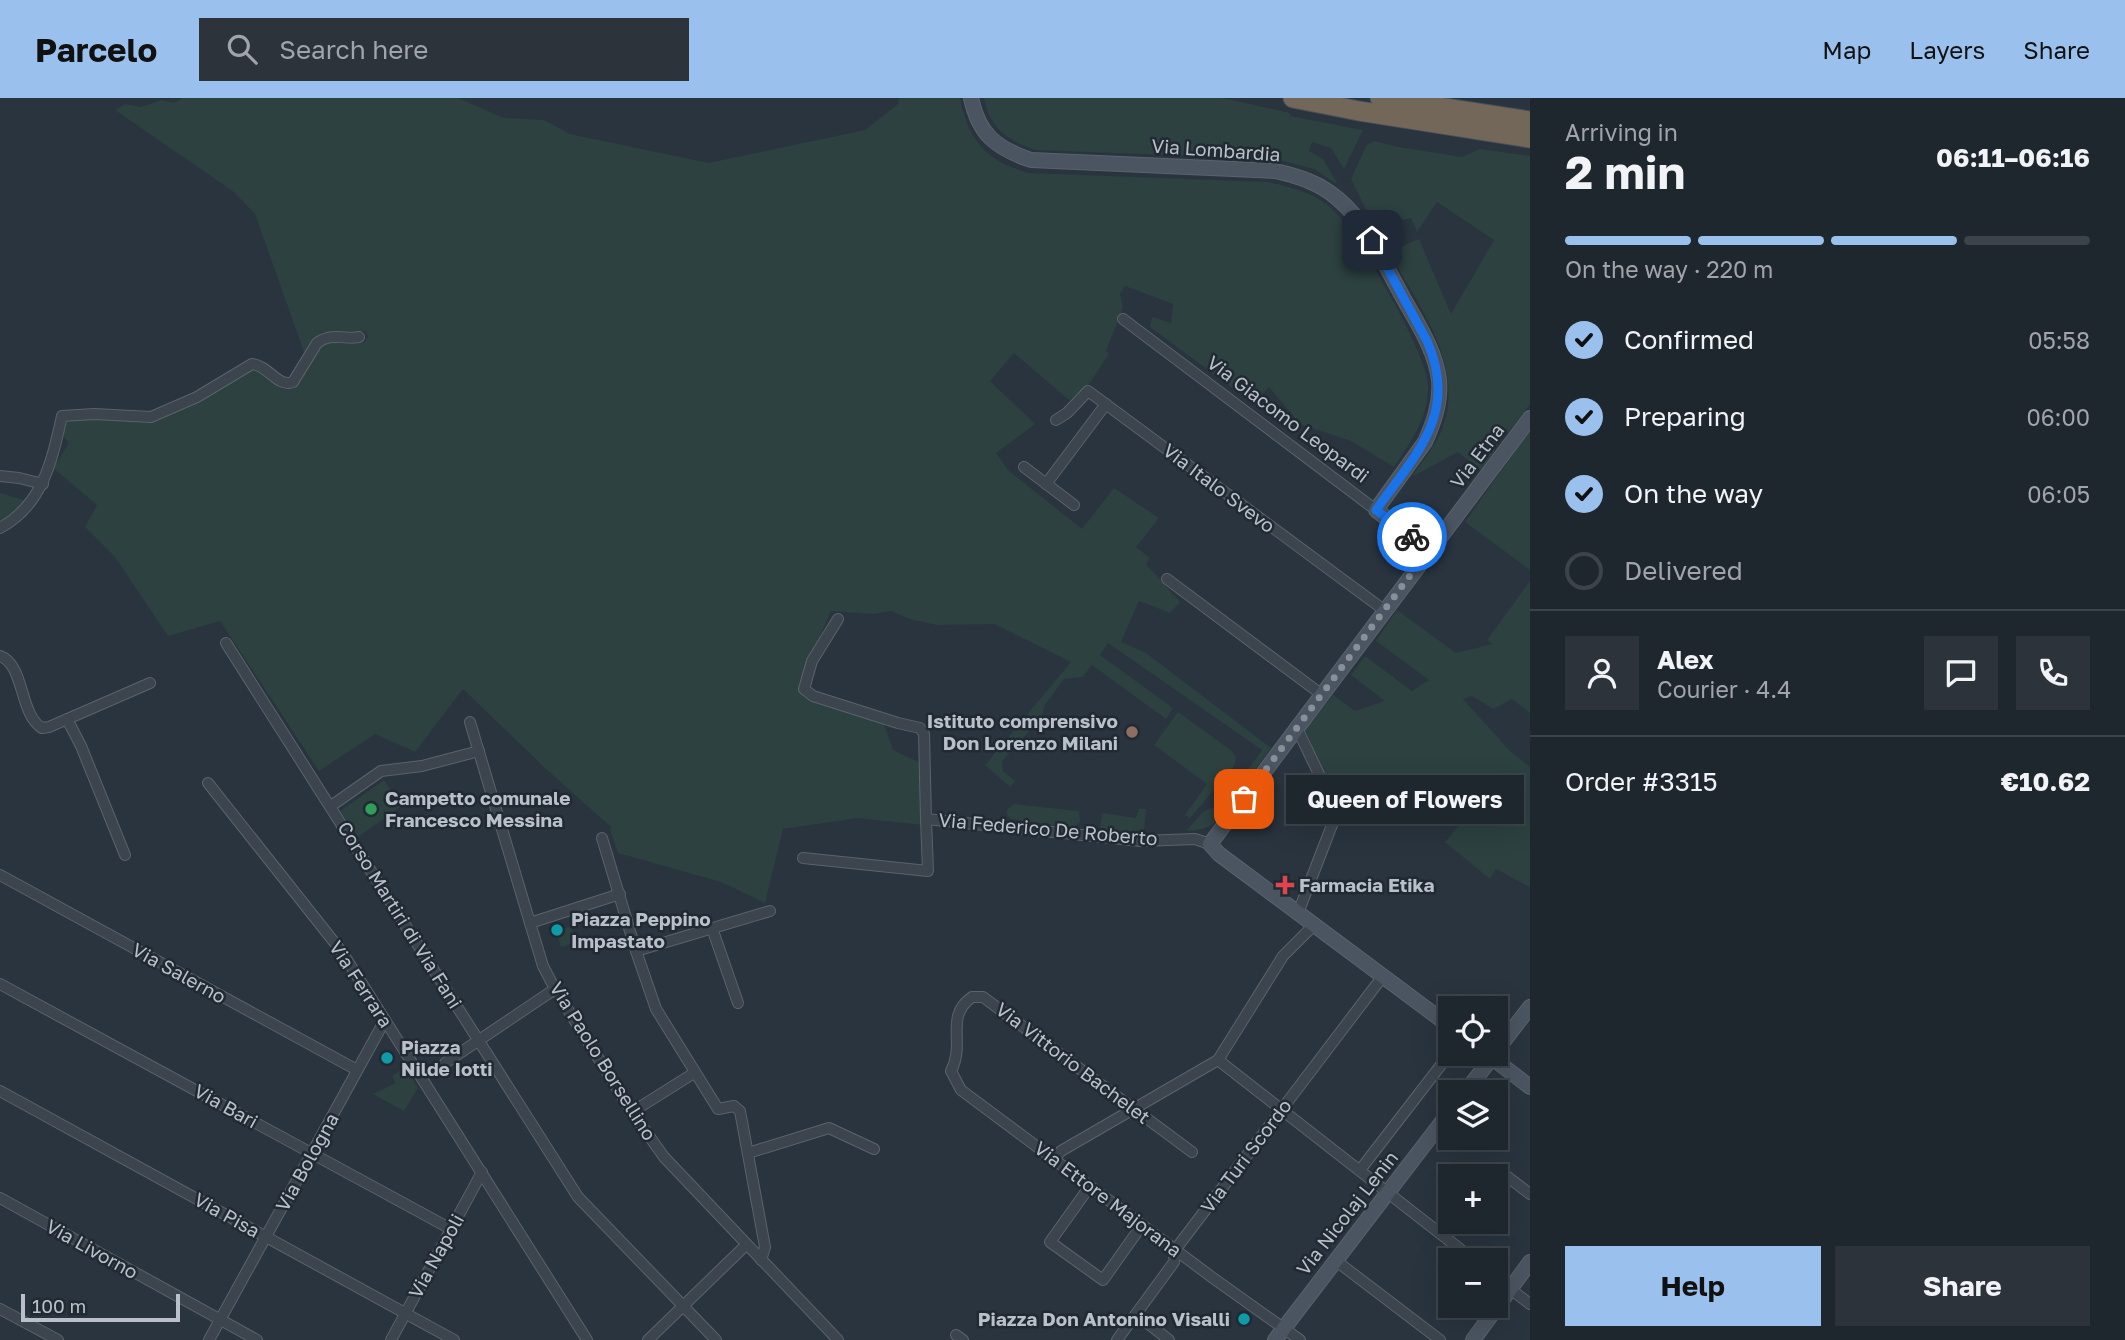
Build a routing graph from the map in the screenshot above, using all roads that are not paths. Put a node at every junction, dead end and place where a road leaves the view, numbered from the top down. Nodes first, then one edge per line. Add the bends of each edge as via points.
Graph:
1 (971, 98) edge
2 (1293, 98) edge
3 (1380, 98) edge
4 (1398, 98) edge
5 (1530, 109) edge
6 (1530, 121) edge
7 (1530, 138) edge
8 (1123, 319) dead end
9 (359, 337) dead end
10 (1107, 404) junction
11 (1530, 418) edge
12 (1056, 419) dead end
13 (1024, 467) dead end
14 (0, 476) edge
15 (43, 484) junction
16 (1046, 484) junction
17 (1074, 506) dead end
18 (1376, 510) junction
19 (0, 528) edge
20 (1429, 550) junction
21 (1167, 579) dead end
22 (1384, 610) junction
23 (838, 619) dead end
24 (226, 643) dead end
25 (0, 656) edge
26 (150, 682) dead end
27 (1321, 694) junction
28 (66, 719) junction
29 (470, 722) dead end
30 (1296, 726) junction
31 (479, 751) junction
32 (208, 783) dead end
33 (331, 806) junction
34 (926, 818) junction
35 (602, 838) dead end
36 (1210, 844) junction
37 (125, 855) dead end
38 (803, 858) dead end
39 (0, 875) edge
40 (620, 894) junction
41 (770, 911) dead end
42 (1298, 913) junction
43 (530, 923) junction
44 (1314, 925) junction
45 (712, 928) junction
46 (636, 951) junction
47 (1383, 976) junction
48 (0, 984) edge
49 (555, 989) junction
50 (738, 1003) dead end
51 (1530, 1007) edge
52 (1438, 1017) edge
53 (385, 1020) junction
54 (1508, 1034) edge
55 (479, 1040) junction
56 (958, 1059) joint
57 (1219, 1060) junction
58 (445, 1063) dead end
59 (1440, 1066) edge
60 (1506, 1066) edge
61 (358, 1070) junction
62 (695, 1073) junction
63 (1530, 1087) edge
64 (0, 1091) edge
65 (1133, 1108) junction
66 (1281, 1109) junction
67 (632, 1112) junction
68 (1438, 1127) edge
69 (874, 1149) dead end
70 (1192, 1152) dead end
71 (312, 1153) junction
72 (748, 1153) junction
73 (1054, 1159) junction
74 (1360, 1170) junction
75 (482, 1172) junction
76 (1508, 1177) edge
77 (1090, 1186) junction
78 (1388, 1192) junction
79 (1530, 1194) edge
80 (0, 1198) edge
81 (1142, 1225) junction
82 (451, 1229) junction
83 (266, 1237) junction
84 (746, 1245) junction
85 (1459, 1248) edge
86 (1175, 1250) junction
87 (761, 1260) junction
88 (1335, 1260) junction
89 (1530, 1262) edge
90 (1510, 1289) junction
91 (1530, 1304) edge
92 (684, 1305) junction
93 (0, 1308) edge
94 (405, 1313) junction
95 (1136, 1314) junction
96 (220, 1320) junction
97 (1280, 1334) edge
98 (58, 1340) edge
99 (209, 1340) edge
100 (257, 1340) edge
101 (391, 1340) edge
102 (454, 1340) edge
103 (587, 1340) edge
104 (648, 1340) edge
105 (716, 1340) edge
106 (838, 1340) edge
107 (1117, 1340) edge
108 (1169, 1340) edge
109 (1300, 1340) edge
110 (1440, 1340) edge
111 (1474, 1340) edge

1 - 18 street, Via Lombardia via 987,136 1005,151 1031,160 1275,171 1324,188 1349,209 1372,240 1427,341 1439,383 1438,406 1425,442
2 - 7 highway
3 - 6 highway
4 - 5 highway
8 - 18 street, Via Giacomo Leopardi
9 - 15 street via 323,338 289,384 251,364 197,397 151,417 62,416
10 - 12 street, Via Italo Svevo via 1088,391
10 - 16 street
10 - 22 street, Via Italo Svevo
11 - 20 street, Via Etna
13 - 16 street
14 - 15 street
15 - 19 street via 28,506
16 - 17 street
18 - 20 street, Via Giacomo Leopardi
20 - 22 street, Via Etna
21 - 27 street
22 - 27 street, Via Etna
23 - 34 street, Via Federico De Roberto via 812,661 804,688 813,696 920,728 924,734
24 - 33 street, Corso Martiri di Via Fani
25 - 28 street via 9,662 37,724 50,727
26 - 28 street
27 - 30 street, Via Etna
28 - 37 street
29 - 31 street, Via Paolo Borsellino
30 - 36 street, Via Etna
30 - 42 street via 1337,812
31 - 33 street via 381,771
31 - 43 street, Via Paolo Borsellino
32 - 53 street, Via Ferrara via 342,952
33 - 55 street, Corso Martiri di Via Fani
34 - 36 street, Via Federico De Roberto via 1141,841 1195,839
34 - 38 street via 928,872
35 - 40 street
36 - 42 street
39 - 61 street, Via Salerno
40 - 43 street
40 - 46 street
41 - 45 street
42 - 44 street
43 - 49 street, Via Paolo Borsellino
44 - 47 street
44 - 57 street via 1283,956
45 - 46 street
45 - 50 street
46 - 62 street via 656,1009
47 - 52 street
47 - 66 street, Via Turi Scordo
48 - 71 street, Via Bari
49 - 55 street
49 - 67 street, Via Paolo Borsellino
51 - 54 street
53 - 61 street, Via Bologna
53 - 75 street, Via Ferrara
55 - 58 street
55 - 92 street, Corso Martiri di Via Fani via 578,1197
56 - 65 street, Via Vittorio Bachelet via 957,1014 972,997 983,998
56 - 73 street, Via Ettore Majorana via 951,1071 961,1090
57 - 65 street
57 - 66 street
59 - 74 street
60 - 63 street
61 - 71 street, Via Bologna
62 - 67 street
62 - 72 street via 718,1109 734,1106 740,1111
64 - 83 street, Via Pisa
65 - 70 street, Via Vittorio Bachelet
65 - 73 street
66 - 74 street
66 - 86 street, Via Turi Scordo
67 - 84 street, Via Paolo Borsellino via 664,1157
68 - 78 street, Via Nicolaj Lenin
69 - 72 street via 830,1128
71 - 82 street, Via Bari
71 - 83 street, Via Bologna
72 - 87 street via 765,1247
73 - 77 street, Via Ettore Majorana
74 - 78 street
75 - 82 street, Via Napoli
75 - 103 street, Via Ferrara
76 - 79 street
77 - 81 street, Via Ettore Majorana
77 - 81 street via 1050,1242 1103,1280
78 - 85 street
78 - 88 street, Via Nicolaj Lenin
80 - 96 street, Via Livorno
81 - 86 street, Via Ettore Majorana
82 - 94 street, Via Napoli
83 - 94 street, Via Pisa
83 - 96 street, Via Bologna
84 - 87 street, Via Paolo Borsellino
84 - 92 street
86 - 95 street, Via Turi Scordo via 1174,1262
86 - 97 street, Via Ettore Majorana
87 - 106 street, Via Paolo Borsellino
88 - 97 street, Via Nicolaj Lenin
88 - 110 street
89 - 90 street
90 - 91 street
90 - 111 street
92 - 104 street
92 - 105 street, Corso Martiri di Via Fani
93 - 98 street
94 - 101 street, Via Napoli
94 - 102 street, Via Pisa
95 - 107 street, Via Turi Scordo
95 - 108 street
96 - 99 street, Via Bologna
96 - 100 street, Via Livorno
97 - 109 street, Via Ettore Majorana

